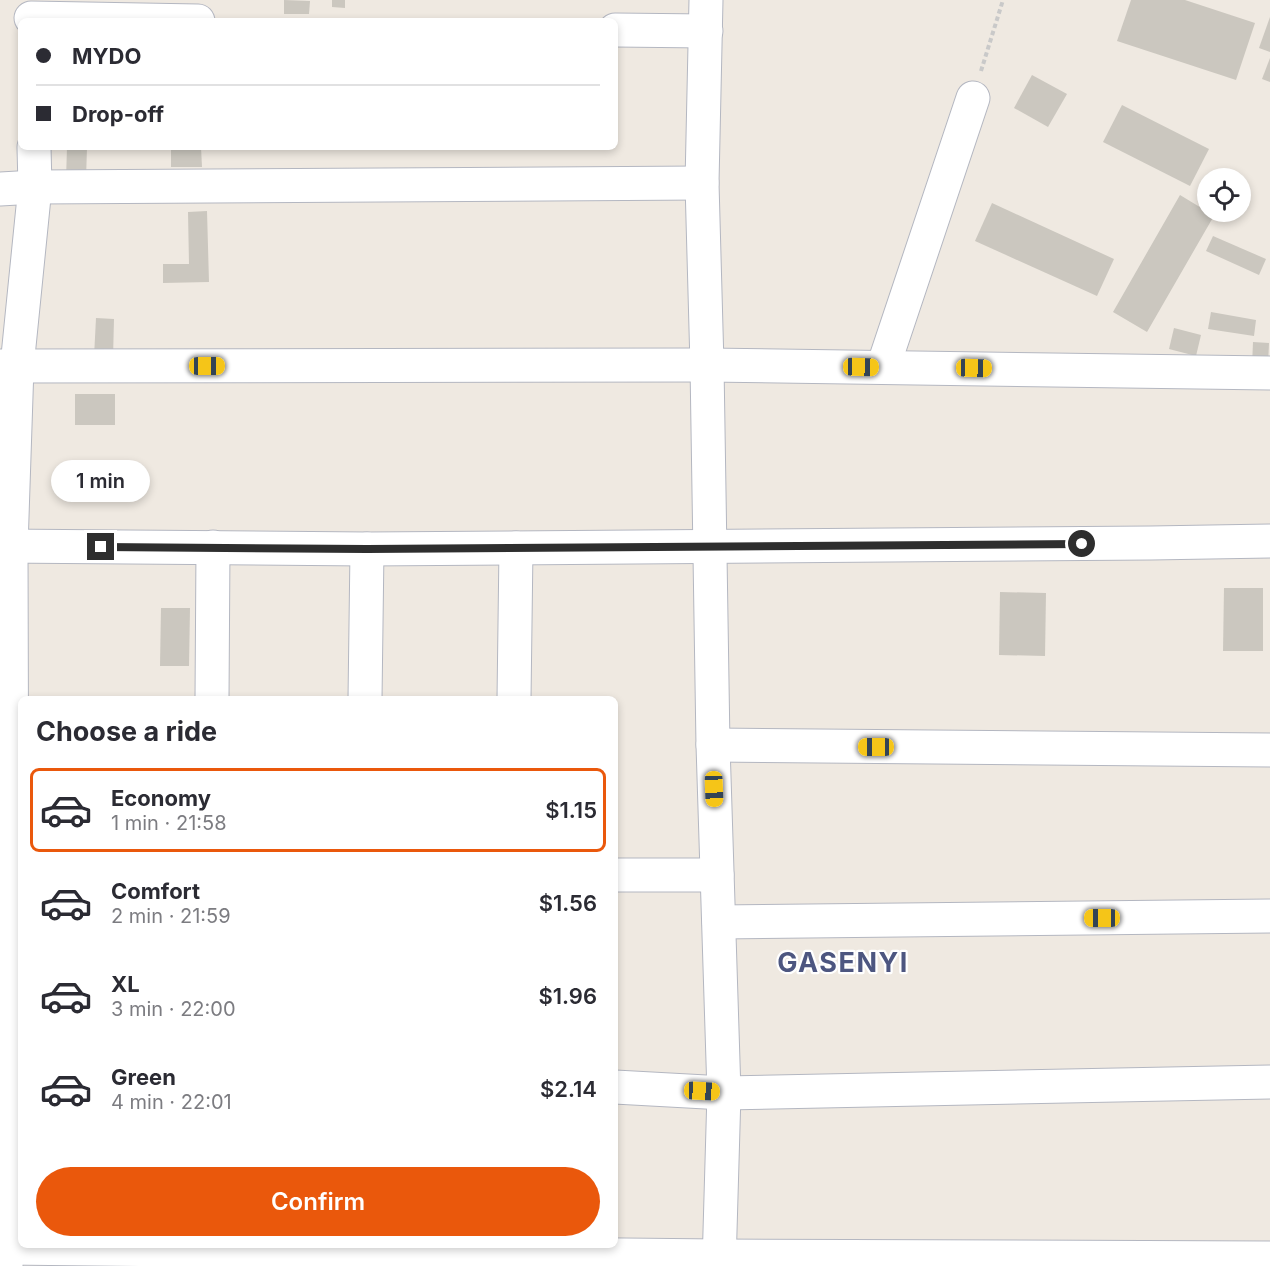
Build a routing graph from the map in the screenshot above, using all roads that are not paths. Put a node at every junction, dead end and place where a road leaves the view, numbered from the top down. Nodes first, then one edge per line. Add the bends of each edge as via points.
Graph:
1 (30, 13) edge
2 (706, 16) edge
3 (135, 18) edge
4 (618, 30) edge
5 (973, 98) road end
6 (34, 150) edge
7 (702, 183) junction
8 (35, 187) junction
9 (0, 189) edge
10 (707, 365) junction
11 (8, 366) edge
12 (883, 367) junction
13 (1270, 373) edge
14 (1270, 541) edge
15 (710, 546) junction
16 (6, 547) edge
17 (213, 547) junction
18 (516, 548) junction
19 (367, 549) junction
20 (212, 696) edge
21 (364, 696) edge
22 (514, 696) edge
23 (713, 746) junction
24 (1270, 750) edge
25 (16, 868) edge
26 (618, 875) edge
27 (717, 875) junction
28 (1270, 916) edge
29 (6, 921) edge
30 (719, 922) junction
31 (9, 1081) edge
32 (1270, 1082) edge
33 (618, 1087) edge
34 (724, 1093) junction
35 (6, 1257) edge
36 (1270, 1258) edge
37 (718, 1261) edge

1 - 3 street
2 - 4 street
2 - 7 street
5 - 12 street
6 - 8 street
7 - 8 street
7 - 10 street
8 - 9 street
8 - 11 street
10 - 11 street
10 - 12 street
10 - 15 street
11 - 16 street
12 - 13 street
14 - 15 street
15 - 18 street
15 - 23 street
16 - 17 street
16 - 25 street
17 - 19 street
17 - 20 street
18 - 19 street
18 - 22 street
19 - 21 street
23 - 24 street
23 - 27 street
25 - 29 street
26 - 27 street
27 - 30 street
28 - 30 street
29 - 31 street
30 - 34 street
31 - 35 street
32 - 34 street
33 - 34 street
34 - 37 street
35 - 37 street
36 - 37 street

